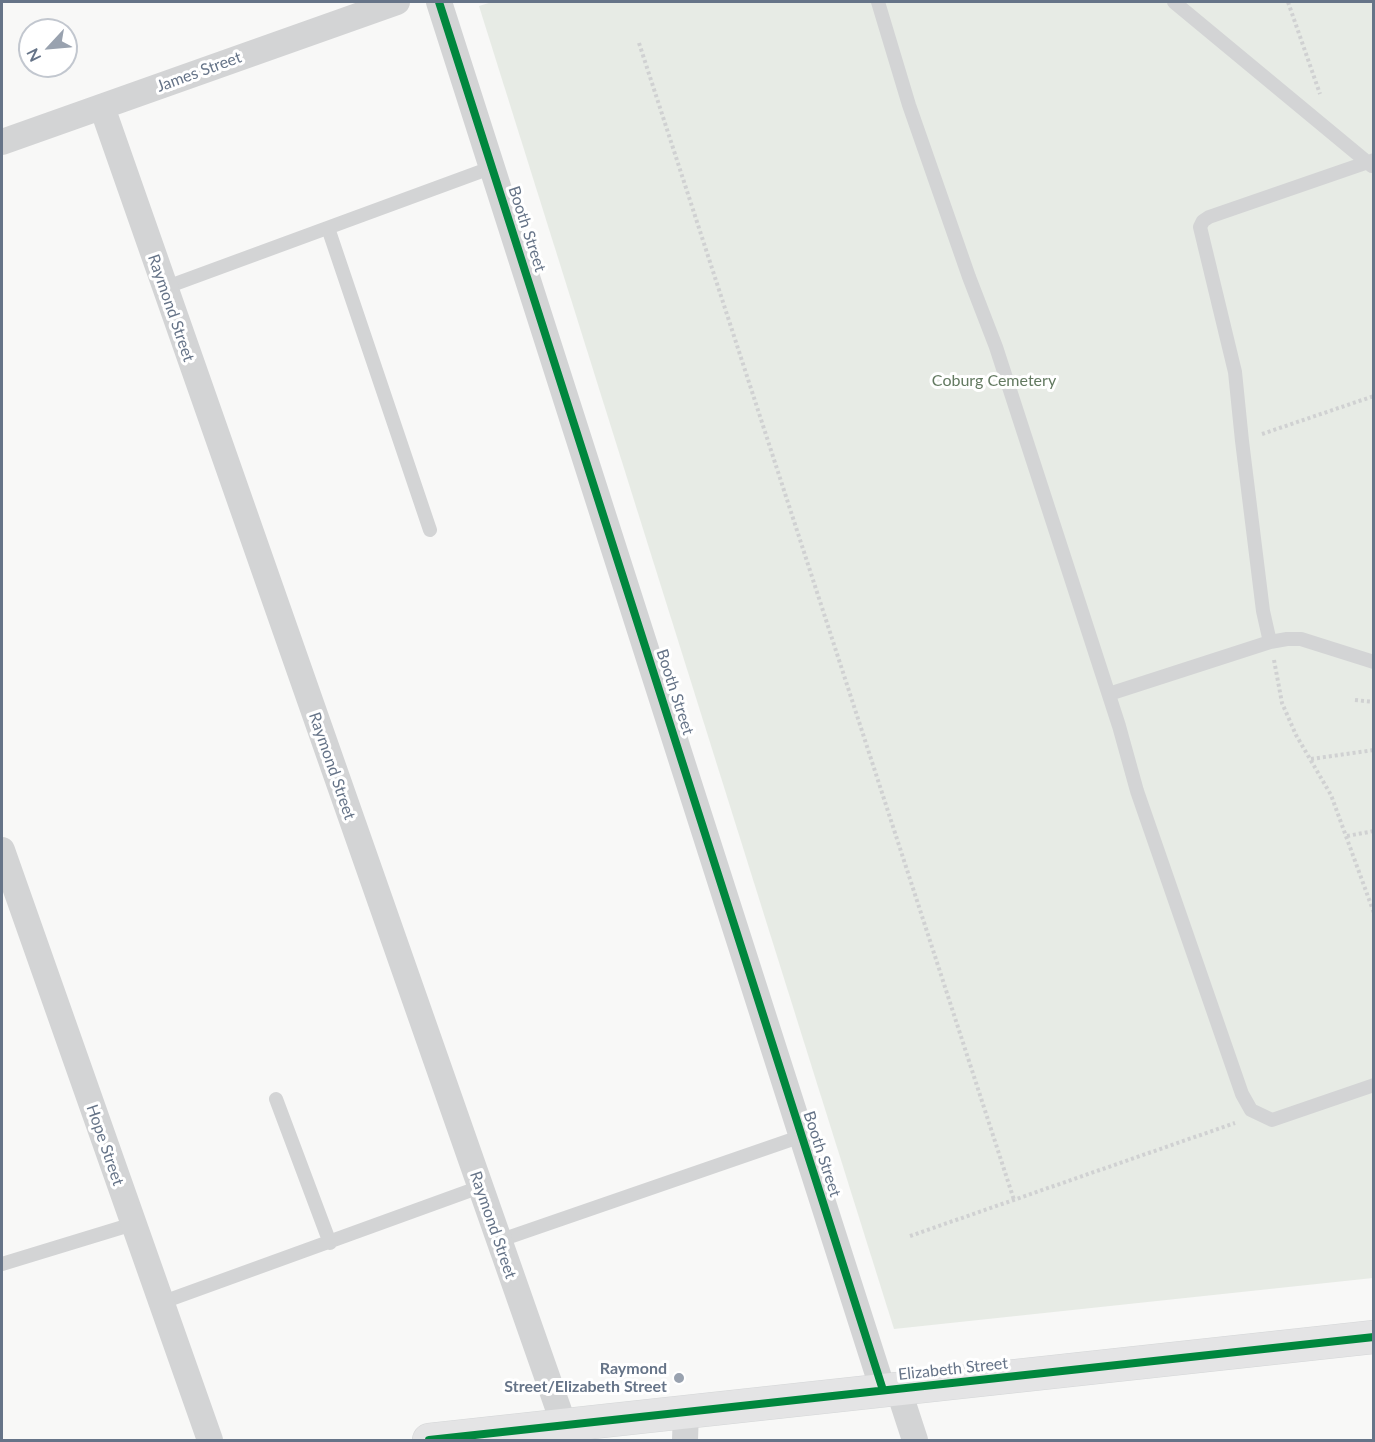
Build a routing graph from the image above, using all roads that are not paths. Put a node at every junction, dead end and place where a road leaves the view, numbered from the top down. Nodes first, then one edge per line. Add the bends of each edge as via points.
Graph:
1 (397, 2) edge
2 (439, 2) edge
3 (878, 2) edge
4 (1174, 2) edge
5 (364, 7) edge
6 (102, 107) junction
7 (2, 142) edge
8 (1371, 163) edge
9 (493, 167) junction
10 (328, 228) junction
11 (164, 288) junction
12 (430, 530) dead end
13 (1271, 642) junction
14 (1374, 662) edge
15 (1109, 694) junction
16 (2, 850) edge
17 (1374, 1085) edge
18 (276, 1099) dead end
19 (802, 1136) junction
20 (480, 1187) junction
21 (133, 1224) junction
22 (498, 1241) junction
23 (330, 1243) junction
24 (2, 1264) edge
25 (163, 1302) junction
26 (1374, 1337) edge
27 (891, 1389) junction
28 (564, 1425) junction
29 (685, 1426) edge
30 (210, 1440) edge
31 (429, 1440) edge
32 (915, 1440) edge

1 - 5 street, James Street
2 - 9 street, Booth Street
3 - 15 lane
4 - 8 lane
5 - 6 street, James Street
6 - 7 street, James Street
6 - 11 street, Raymond Street
8 - 13 lane via 1209,217 1200,227 1235,372 1263,611
9 - 10 lane
9 - 19 street, Booth Street
10 - 11 lane
10 - 12 lane
11 - 20 street, Raymond Street
13 - 14 lane via 1301,639
13 - 15 lane
15 - 17 lane via 1140,801 1242,1094 1251,1110 1272,1120
16 - 21 street, Hope Street
18 - 23 lane
19 - 22 lane
19 - 27 street, Booth Street
20 - 22 street, Raymond Street
20 - 23 lane
21 - 24 lane
21 - 25 street, Hope Street
22 - 28 street, Raymond Street
23 - 25 lane
25 - 30 street, Hope Street
26 - 27 main road, Elizabeth Street
27 - 29 main road, Elizabeth Street
27 - 32 street, Booth Street
28 - 29 main road, Elizabeth Street
28 - 31 main road, Elizabeth Street

